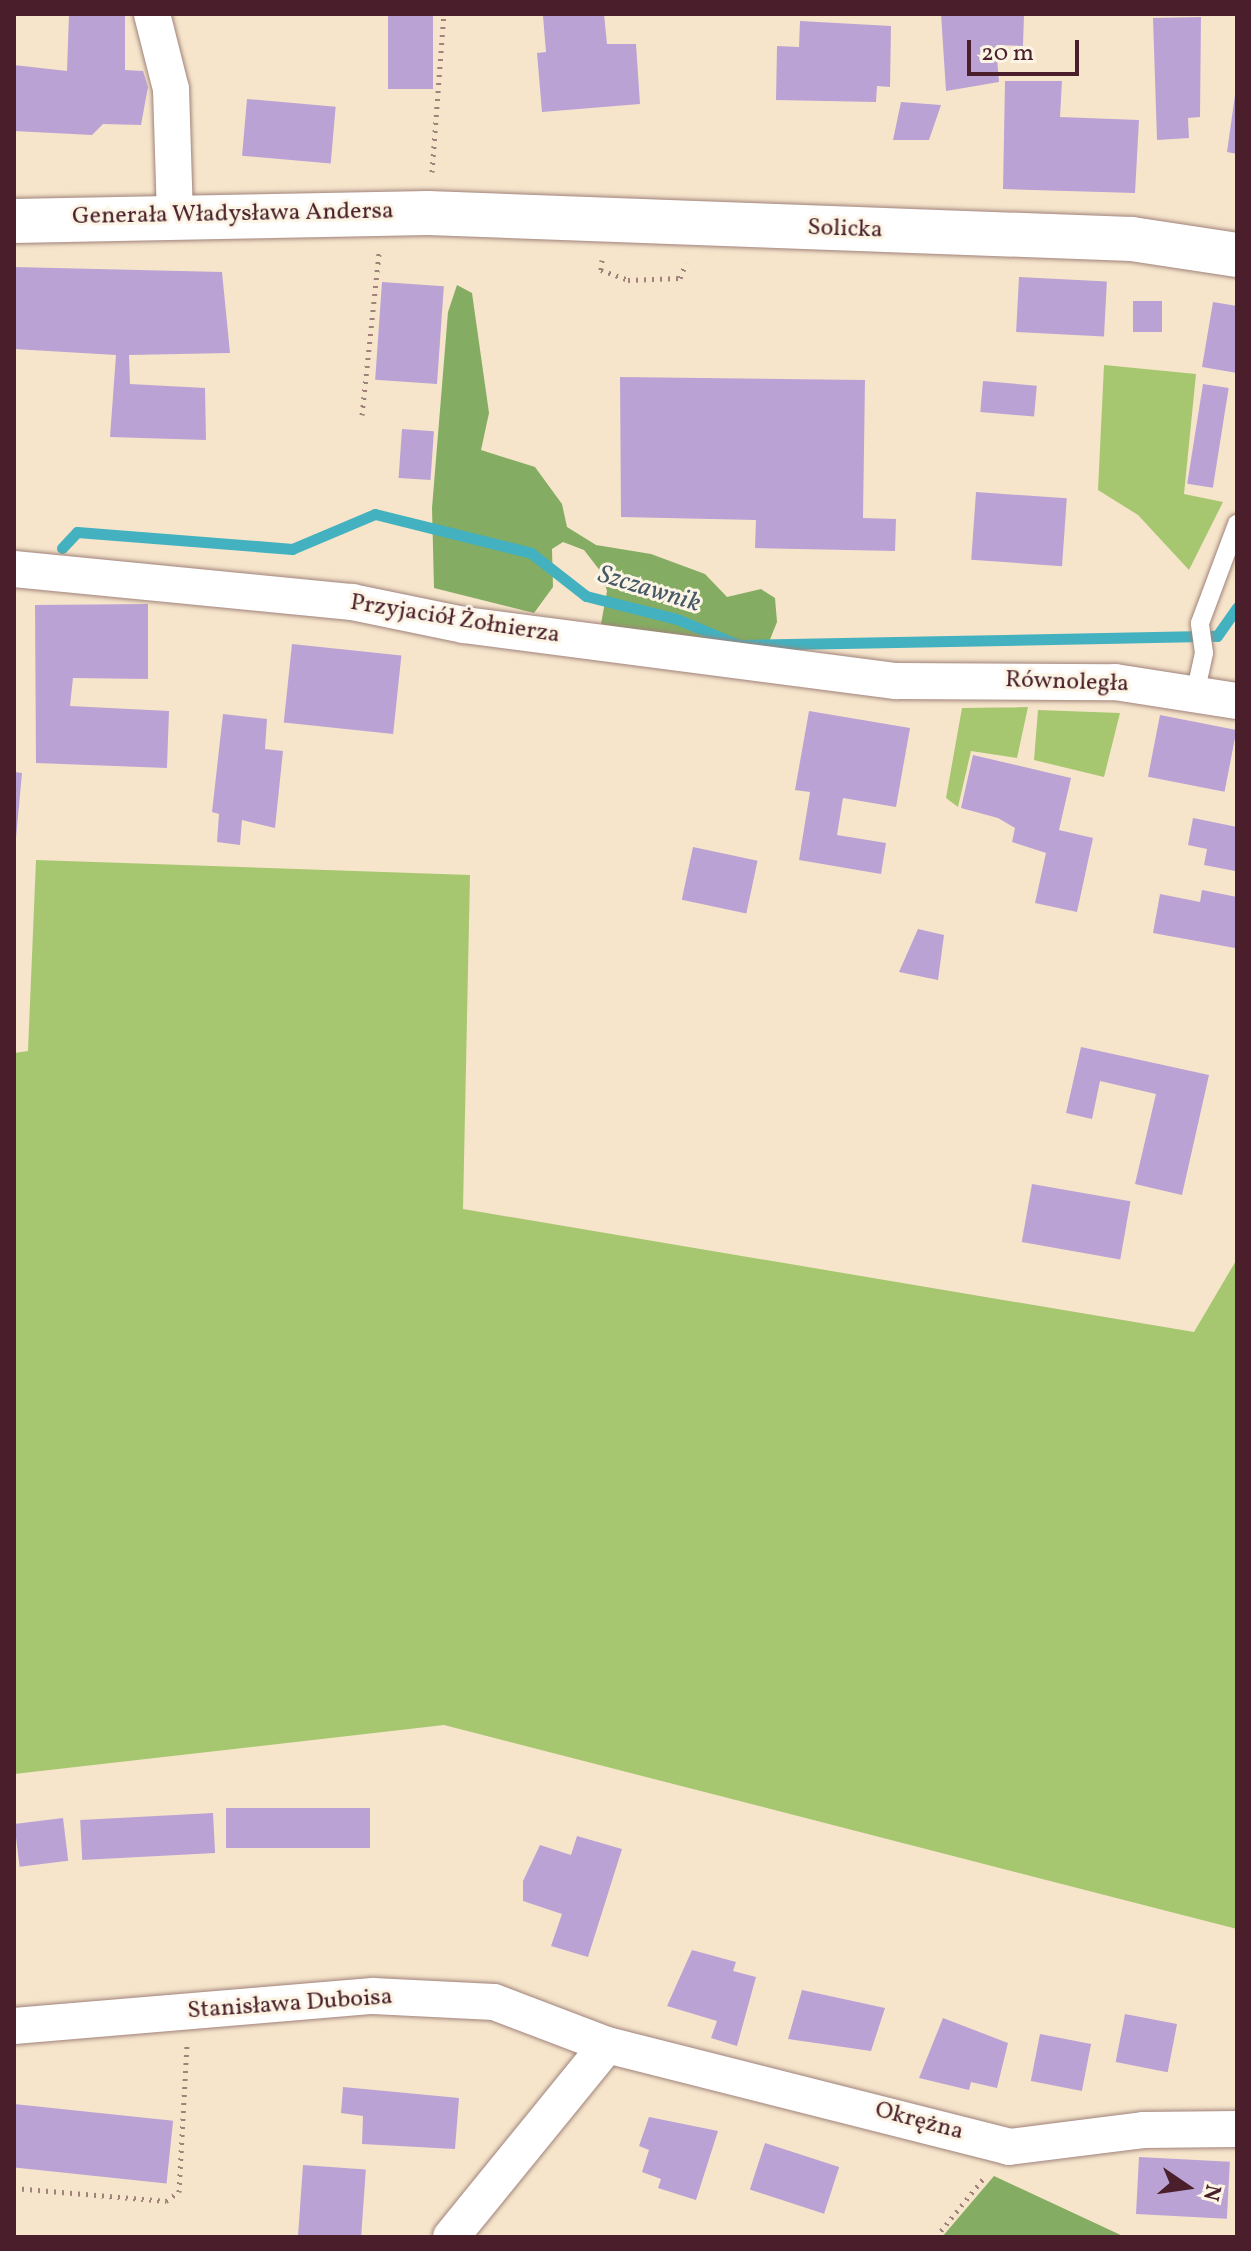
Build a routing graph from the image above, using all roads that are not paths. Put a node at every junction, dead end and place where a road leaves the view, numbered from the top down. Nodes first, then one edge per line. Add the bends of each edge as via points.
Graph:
1 (152, 14) edge
2 (440, 213) joint
3 (175, 216) junction
4 (14, 221) edge
5 (1237, 255) edge
6 (1237, 524) edge
7 (14, 569) edge
8 (895, 681) joint
9 (1195, 694) junction
10 (1237, 701) edge
11 (14, 2026) edge
12 (607, 2045) junction
13 (1237, 2129) edge
14 (451, 2237) edge

1 - 3 street via 171,89
2 - 3 street, Generała Władysława Andersa
2 - 5 street, Solicka via 1132,239
3 - 4 street, Generała Władysława Andersa
6 - 9 lane via 1200,623 1204,653
7 - 8 street, Przyjaciół Żołnierza via 352,602 464,625
8 - 9 street, Równoległa via 1115,682
9 - 10 street, Równoległa
11 - 12 street, Stanisława Duboisa via 373,1996 494,2002
12 - 13 street, Okrężna via 1009,2147 1143,2130
12 - 14 street

